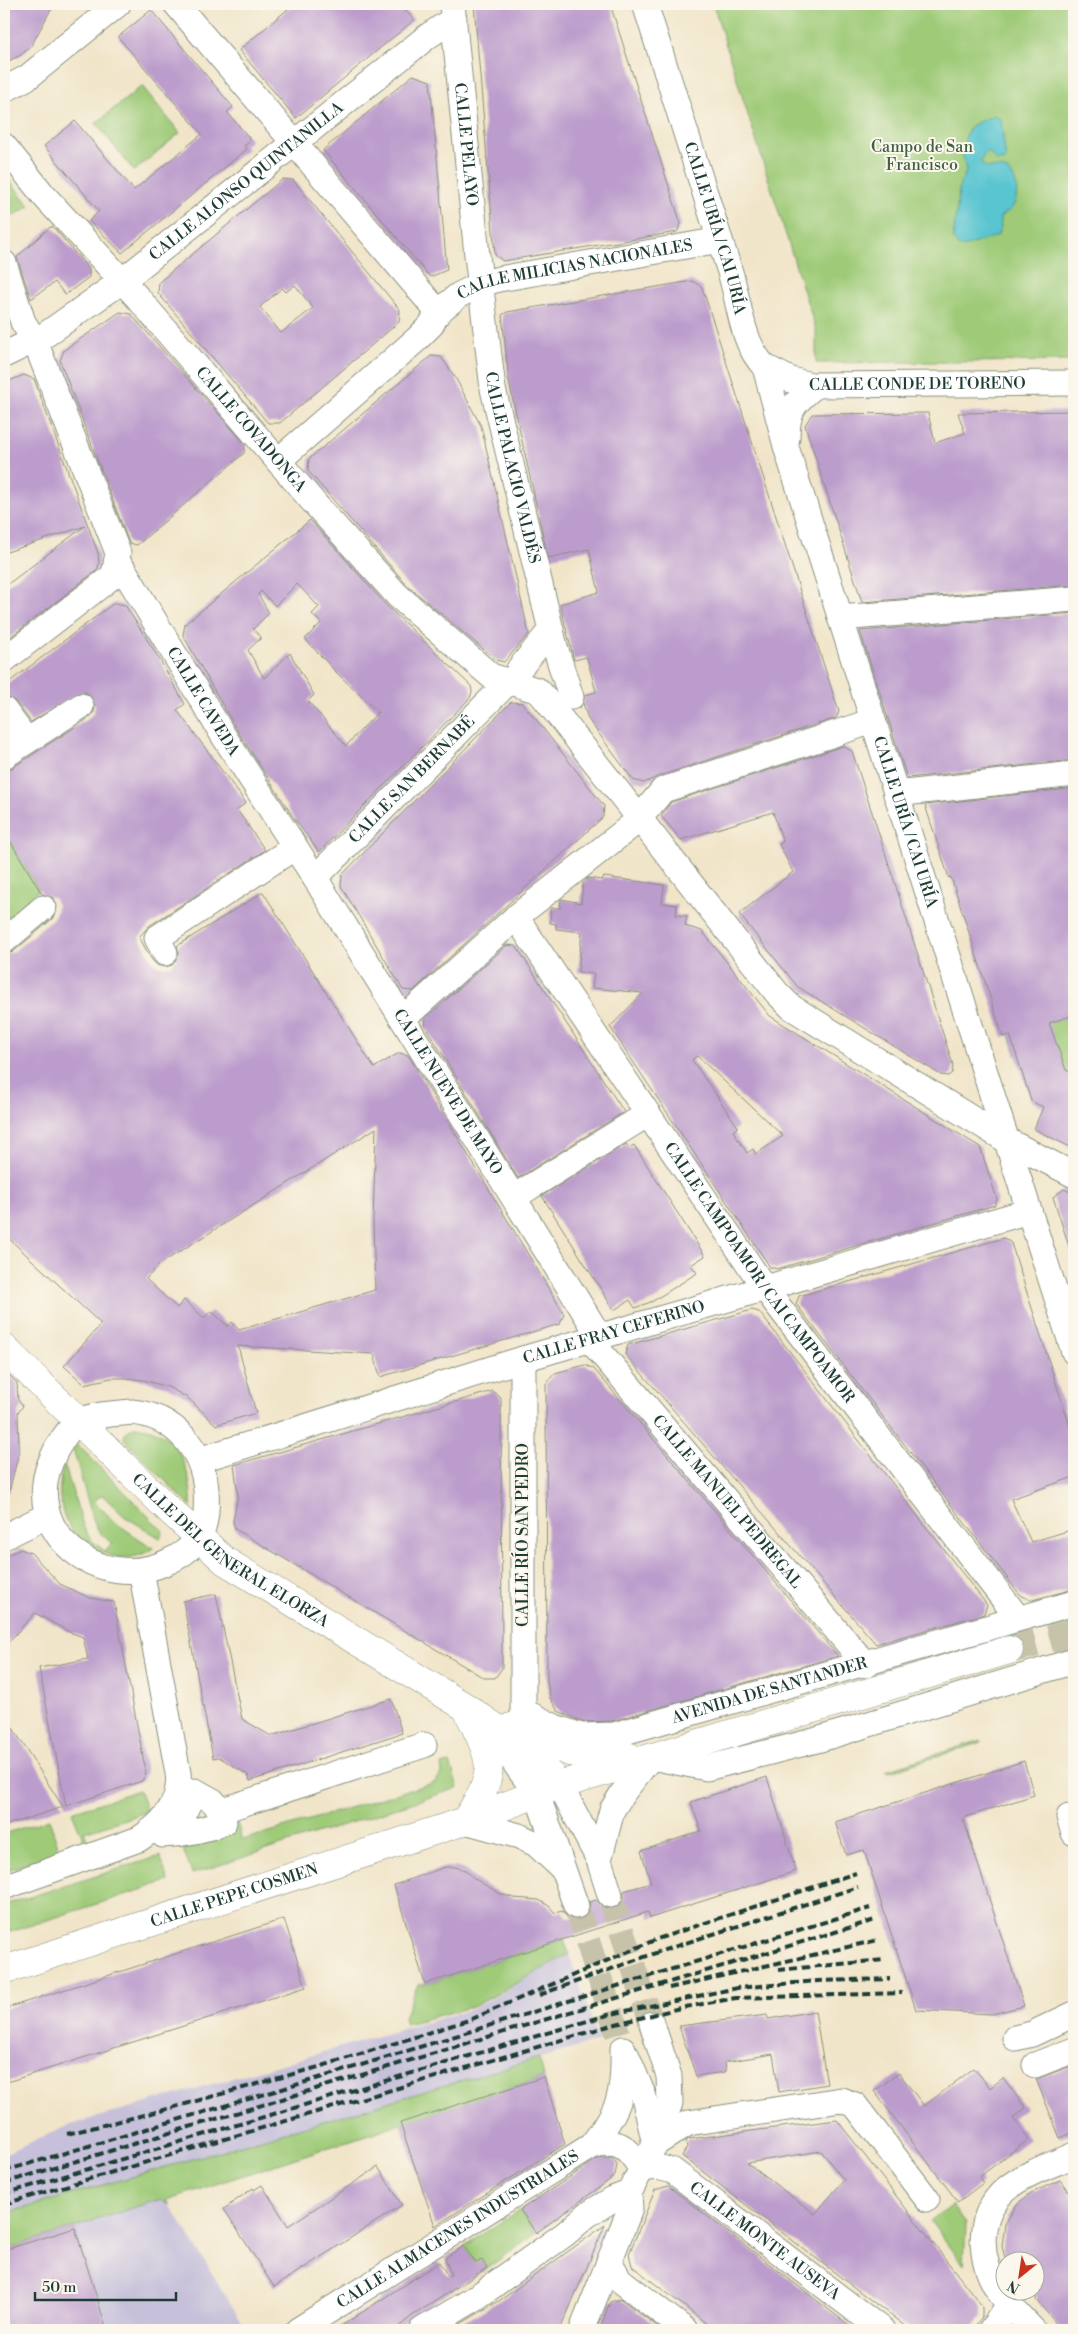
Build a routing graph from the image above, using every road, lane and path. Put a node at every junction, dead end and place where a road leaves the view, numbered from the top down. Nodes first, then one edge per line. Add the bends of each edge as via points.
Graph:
1 (118, 4) edge
2 (176, 4) edge
3 (645, 4) edge
4 (453, 11) edge
5 (5, 93) edge
6 (294, 143) junction
7 (4, 146) edge
8 (720, 240) junction
9 (4, 264) edge
10 (122, 281) junction
11 (488, 299) junction
12 (438, 312) junction
13 (35, 341) junction
14 (4, 355) edge
15 (765, 368) junction
16 (1074, 383) edge
17 (816, 385) junction
18 (787, 450) junction
19 (282, 457) junction
20 (115, 568) junction
21 (1074, 599) edge
22 (840, 618) junction
23 (553, 639) junction
24 (4, 660) edge
25 (516, 679) junction
26 (562, 703) junction
27 (81, 706) dead end
28 (4, 710) edge
29 (873, 721) junction
30 (27, 741) junction
31 (4, 756) edge
32 (1074, 774) edge
33 (896, 794) junction
34 (293, 844) junction
35 (315, 878) junction
36 (43, 908) dead end
37 (516, 917) junction
38 (4, 941) edge
39 (161, 946) dead end
40 (400, 1015) junction
41 (648, 1114) junction
42 (1008, 1140) junction
43 (1042, 1159) junction
44 (1074, 1175) edge
45 (514, 1198) junction
46 (1027, 1203) junction
47 (766, 1290) junction
48 (595, 1339) junction
49 (4, 1348) edge
50 (1074, 1352) edge
51 (523, 1359) junction
52 (79, 1421) junction
53 (199, 1460) junction
54 (48, 1515) junction
55 (4, 1537) edge
56 (199, 1538) junction
57 (141, 1570) junction
58 (1074, 1603) edge
59 (1018, 1618) junction
60 (1009, 1650) tunnel mouth
61 (1074, 1661) edge
62 (866, 1665) junction
63 (468, 1709) junction
64 (523, 1711) joint
65 (424, 1745) dead end
66 (652, 1757) junction
67 (548, 1790) junction
68 (227, 1809) dead end
69 (465, 1821) junction
70 (598, 1860) junction
71 (564, 1870) junction
72 (4, 1887) edge
73 (610, 1895) tunnel mouth
74 (576, 1906) tunnel mouth
75 (4, 1970) edge
76 (1074, 2014) edge
77 (652, 2024) tunnel mouth
78 (1015, 2038) dead end
79 (1074, 2050) edge
80 (1035, 2065) dead end
81 (655, 2144) junction
82 (591, 2146) junction
83 (1074, 2155) edge
84 (641, 2168) junction
85 (629, 2193) junction
86 (927, 2199) dead end
87 (575, 2227) junction
88 (611, 2256) junction
89 (1010, 2304) junction
90 (298, 2330) edge
91 (422, 2330) edge
92 (582, 2330) edge
93 (685, 2330) edge
94 (882, 2330) edge
95 (991, 2330) edge
96 (1033, 2330) edge

1 - 5 street
2 - 6 street
3 - 8 street, CALLE URÍA / CAI URÍA
4 - 6 street, CALLE ALONSO QUINTANILLA via 428,36
4 - 11 street, CALLE PELAYO
6 - 10 street, CALLE ALONSO QUINTANILLA
6 - 12 street
7 - 10 street, CALLE COVADONGA via 45,197
8 - 11 street, CALLE MILICIAS NACIONALES via 500,279
8 - 15 street, CALLE URÍA / CAI URÍA via 748,344
9 - 13 street, CALLE CAVEDA via 23,322
10 - 13 street, CALLE ALONSO QUINTANILLA
10 - 19 street, CALLE COVADONGA
11 - 12 street, CALLE MILICIAS NACIONALES
11 - 23 street, CALLE PALACIO VALDÉS via 493,389
12 - 19 street via 431,325 416,340
13 - 14 street, CALLE ALONSO QUINTANILLA
13 - 20 street, CALLE CAVEDA via 118,552
15 - 17 street, CALLE CONDE DE TORENO via 791,380
15 - 18 street, CALLE URÍA / CAI URÍA
16 - 17 street, CALLE CONDE DE TORENO
17 - 18 street, CALLE URÍA / CAI URÍA via 796,402 788,416
18 - 22 street, CALLE URÍA / CAI URÍA
19 - 25 street, CALLE COVADONGA via 398,596 491,676
20 - 24 street
20 - 34 street, CALLE CAVEDA via 124,570
21 - 22 street
22 - 29 street, CALLE URÍA / CAI URÍA
23 - 25 street, CALLE SAN BERNABÉ
23 - 26 street, CALLE PALACIO VALDÉS
25 - 26 street, CALLE COVADONGA
25 - 35 street, CALLE SAN BERNABÉ
26 - 42 street, CALLE COVADONGA via 777,994 791,1007
27 - 30 street
28 - 30 street
29 - 33 street, CALLE URÍA / CAI URÍA
29 - 37 street via 662,790 637,820
30 - 31 street
32 - 33 street
33 - 42 street, CALLE URÍA / CAI URÍA
34 - 35 street, CALLE NUEVE DE MAYO
34 - 39 street
35 - 40 street, CALLE NUEVE DE MAYO
36 - 38 street
37 - 40 street via 414,1009
37 - 41 street, CALLE CAMPOAMOR / CAI CAMPOAMOR
40 - 45 street, CALLE NUEVE DE MAYO
41 - 45 street
41 - 47 street, CALLE CAMPOAMOR / CAI CAMPOAMOR
42 - 43 street, CALLE COVADONGA
42 - 46 street, CALLE URÍA / CAI URÍA
43 - 44 street, CALLE COVADONGA
43 - 46 street via 1032,1170
45 - 48 street, CALLE NUEVE DE MAYO
46 - 47 street, CALLE FRAY CEFERINO
46 - 50 street, CALLE URÍA / CAI URÍA
47 - 48 street, CALLE FRAY CEFERINO
47 - 59 street, CALLE CAMPOAMOR / CAI CAMPOAMOR
48 - 51 street, CALLE FRAY CEFERINO
48 - 62 street, CALLE MANUEL PEDREGAL
49 - 52 main road, CALLE DEL GENERAL ELORZA
51 - 53 street, CALLE FRAY CEFERINO
51 - 64 street, CALLE RÍO SAN PEDRO
52 - 53 street via 117,1414 146,1414 160,1419 181,1434
52 - 54 street via 64,1438 50,1464 44,1493
52 - 56 main road, CALLE DEL GENERAL ELORZA
53 - 56 street via 206,1484 206,1501
54 - 55 street
54 - 57 street via 54,1529 82,1557 114,1570
56 - 57 street via 172,1560
56 - 63 main road, CALLE DEL GENERAL ELORZA via 225,1561
57 - 72 street via 180,1784 176,1801 166,1815 139,1839
58 - 59 street, AVENIDA DE SANTANDER
59 - 62 street, AVENIDA DE SANTANDER
60 - 66 main road, AVENIDA DE SANTANDER
61 - 66 street, AVENIDA DE SANTANDER via 817,1740 707,1768
62 - 64 street, AVENIDA DE SANTANDER via 614,1735 581,1736
63 - 66 main road via 569,1752
63 - 67 main road, CALLE DEL GENERAL ELORZA via 521,1745
63 - 69 main road via 490,1760 483,1795
65 - 68 street
66 - 67 main road, AVENIDA DE SANTANDER
66 - 70 street via 612,1810
67 - 69 main road, CALLE PEPE COSMEN
67 - 70 street
67 - 71 street
69 - 71 street via 536,1844
69 - 75 main road, CALLE PEPE COSMEN
70 - 73 street
71 - 74 street
76 - 78 street via 1032,2034
77 - 81 street via 671,2090 666,2118
79 - 80 street
81 - 82 street, CALLE ALMACENES INDUSTRIALES via 644,2097 621,2042 623,2080 618,2108
81 - 84 street
81 - 86 street via 688,2123 848,2101 855,2105
82 - 84 street, CALLE ALMACENES INDUSTRIALES via 615,2142 626,2148
82 - 90 street, CALLE ALMACENES INDUSTRIALES
83 - 89 street via 1024,2177 1006,2189 991,2207 982,2234 984,2256 998,2290
84 - 85 street
84 - 94 street, CALLE MONTE AUSEVA via 657,2167 672,2171
85 - 87 street via 587,2215
85 - 88 street via 630,2210
87 - 88 street via 592,2225 600,2228 606,2235
87 - 91 street via 474,2299
88 - 92 street
88 - 93 street via 620,2280
89 - 95 street
89 - 96 street

